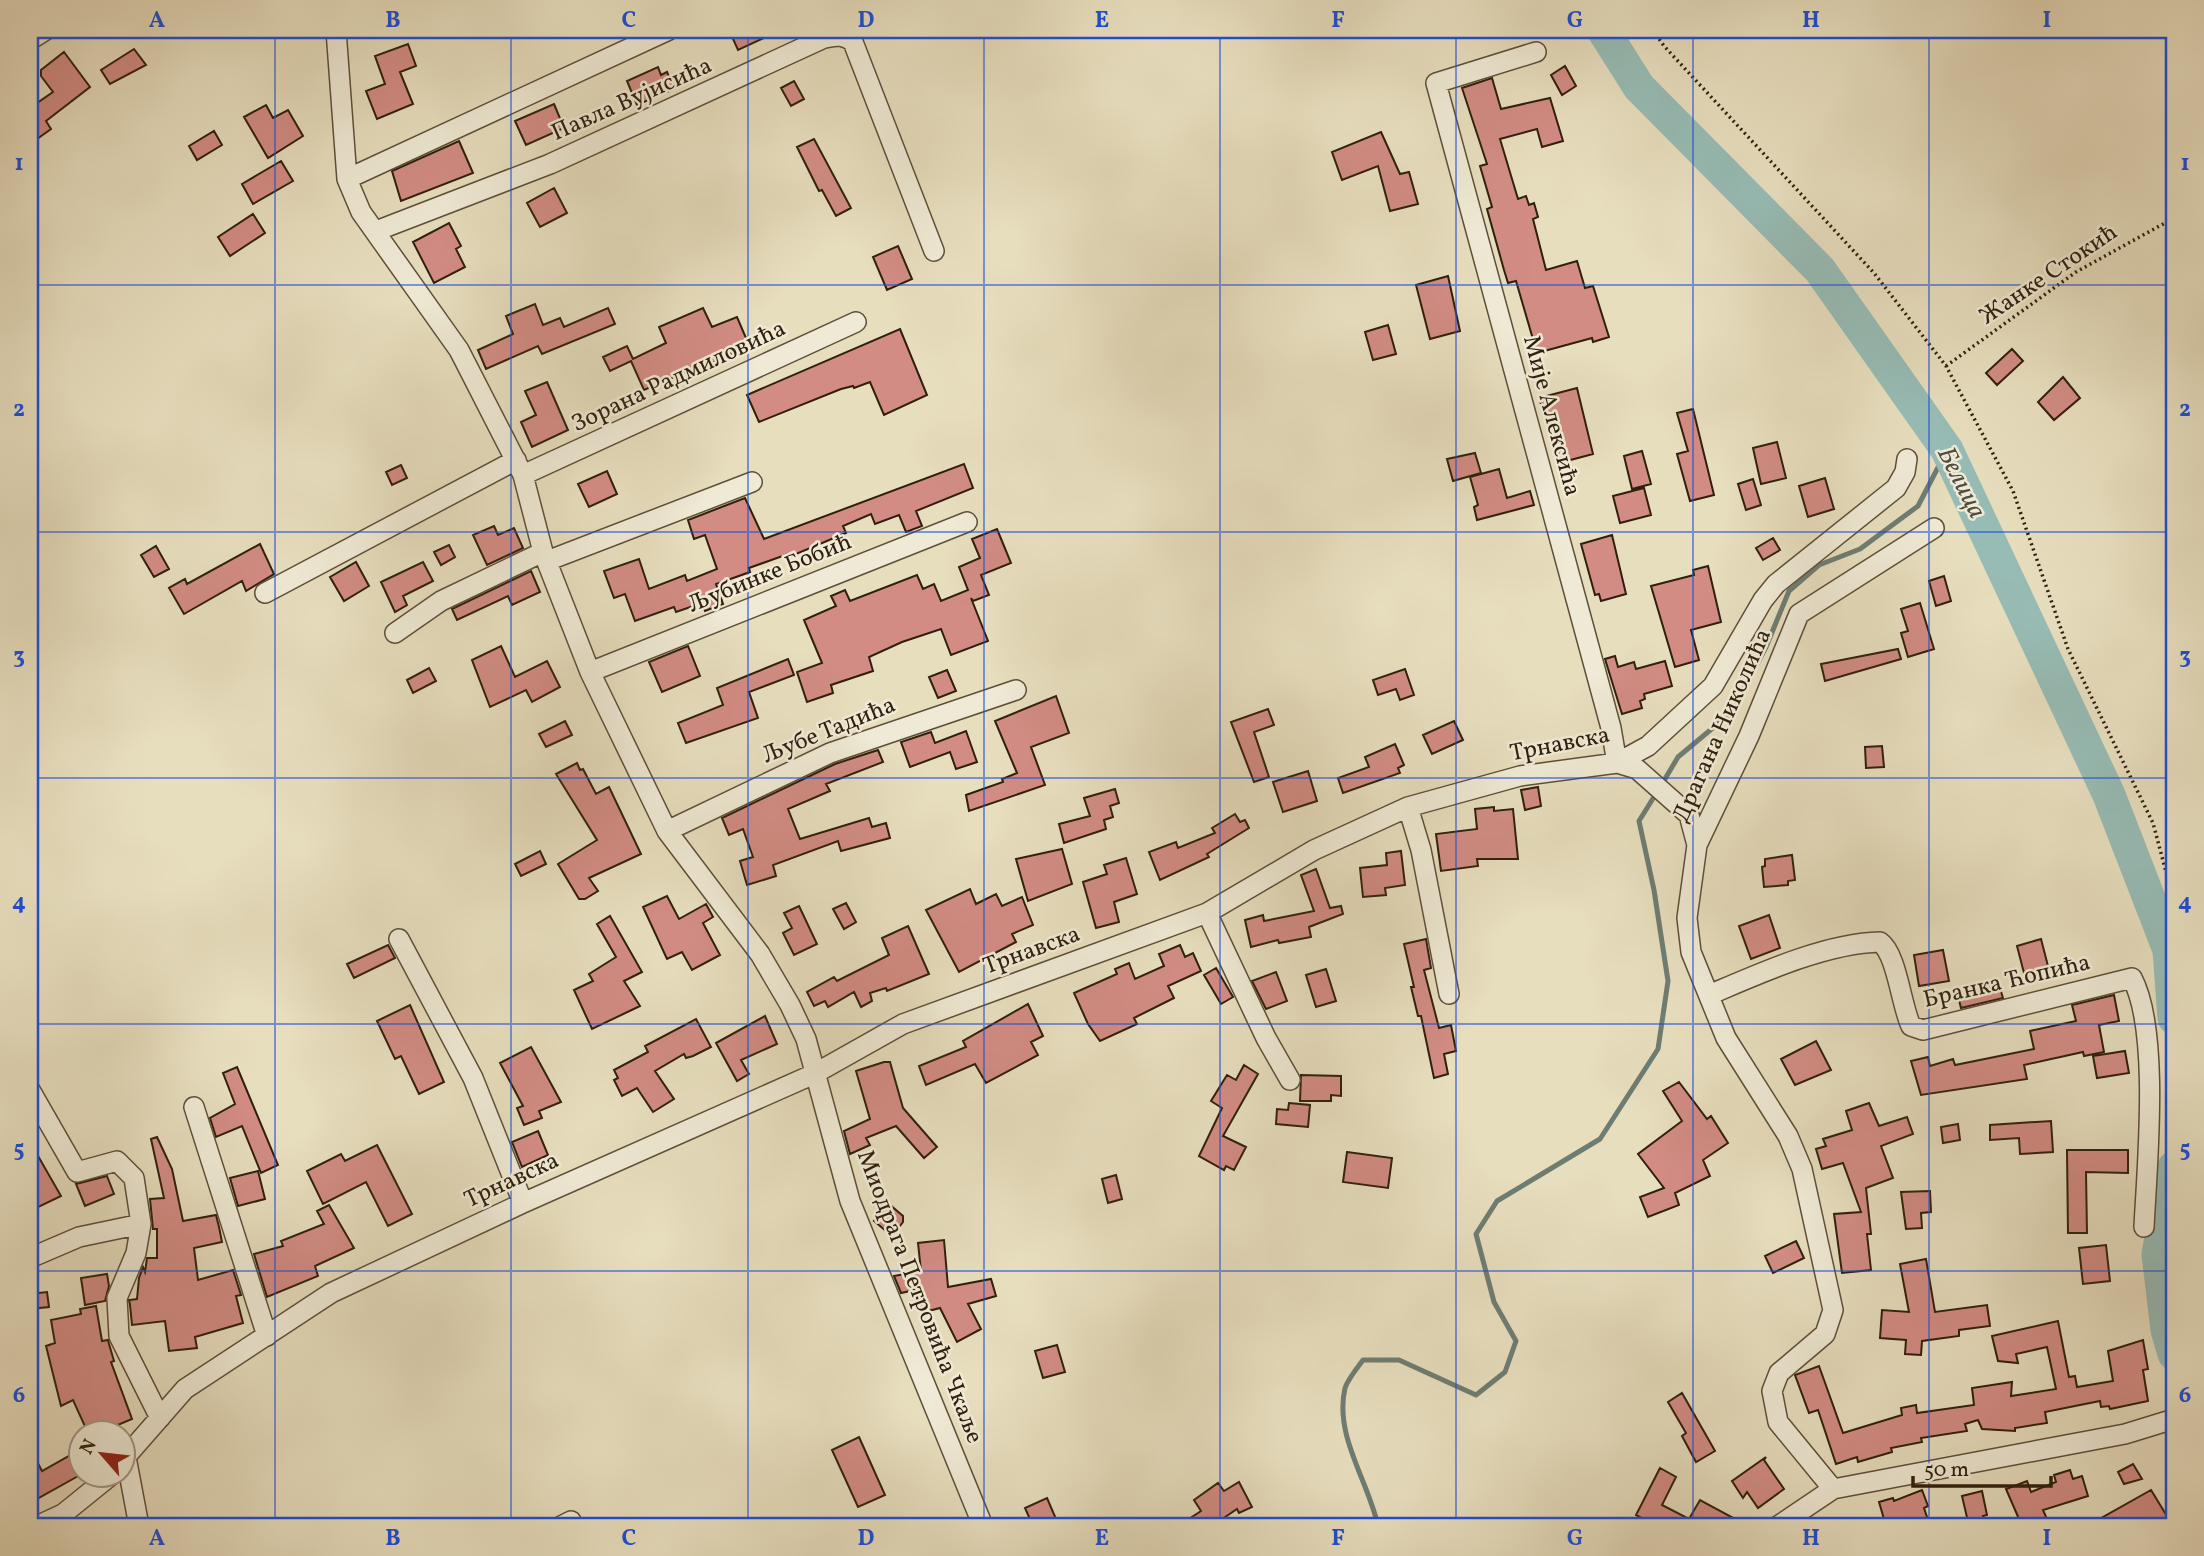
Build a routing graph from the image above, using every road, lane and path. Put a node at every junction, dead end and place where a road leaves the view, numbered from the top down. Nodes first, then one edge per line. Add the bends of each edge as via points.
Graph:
1 (46, 30) edge
2 (336, 30) edge
3 (669, 30) edge
4 (1653, 30) edge
5 (30, 40) edge
6 (1536, 52) dead end
7 (347, 180) junction
8 (2174, 218) edge
9 (376, 231) junction
10 (934, 251) dead end
11 (856, 322) dead end
12 (1946, 366) junction
13 (1907, 459) dead end
14 (520, 468) junction
15 (752, 482) dead end
16 (967, 522) dead end
17 (1934, 528) dead end
18 (545, 557) junction
19 (265, 593) dead end
20 (395, 634) dead end
21 (590, 672) junction
22 (1016, 690) dead end
23 (1617, 763) junction
24 (1408, 807) junction
25 (667, 831) junction
26 (1697, 845) junction
27 (2174, 902) edge
28 (1207, 913) junction
29 (399, 939) dead end
30 (1448, 994) dead end
31 (1709, 995) junction
32 (814, 1074) junction
33 (1290, 1080) dead end
34 (30, 1090) edge
35 (194, 1107) dead end
36 (523, 1203) junction
37 (141, 1224) junction
38 (2144, 1227) dead end
39 (30, 1258) edge
40 (267, 1336) junction
41 (160, 1418) junction
42 (2172, 1420) edge
43 (136, 1445) edge
44 (1833, 1489) junction
45 (92, 1490) edge
46 (131, 1490) edge
47 (48, 1525) edge
48 (139, 1526) edge
49 (983, 1526) edge
50 (1779, 1526) edge

1 - 5 street
2 - 7 street, Миодрага Петровића Чкаље
3 - 7 street
4 - 12 path via 1874,272
6 - 23 street, Мије Алексића via 1436,83 1608,715
7 - 9 street, Миодрага Петровића Чкаље via 361,212
8 - 12 path, Жанке Стокић via 2076,272
9 - 10 street, Павла Вујисића via 550,164 824,38 846,36 853,42
9 - 14 street, Миодрага Петровића Чкаље via 459,350
11 - 14 street, Зорана Радмиловића
12 - 27 path via 2013,491 2068,649 2153,823
13 - 23 street, Трнавска via 1896,488 1776,584 1713,686 1648,746
14 - 18 street, Миодрага Петровића Чкаље
14 - 19 street, Зорана Радмиловића
15 - 18 street
16 - 21 street, Љубинке Бобић
17 - 26 street, Драгана Николића via 1799,614 1749,736
18 - 20 street via 441,601
18 - 21 street, Миодрага Петровића Чкаље
21 - 25 street, Миодрага Петровића Чкаље
22 - 25 street, Љубе Тадића via 830,753
23 - 24 street, Трнавска via 1520,776
23 - 26 street via 1637,769 1689,815
24 - 28 street, Трнавска via 1314,850
24 - 30 street via 1421,850
25 - 32 street, Миодрага Петровића Чкаље via 760,954 806,1039
26 - 31 street, Драгана Николића via 1687,918 1691,951
28 - 32 street, Трнавска via 903,1024
28 - 33 street
29 - 36 street via 473,1078
31 - 38 street, Бранка Ћопића via 1803,959 1867,942 1880,942 1886,948 1911,1026 1923,1030 2132,978 2144,1019 2150,1115
31 - 44 street, Драгана Николића via 1726,1038 1788,1136 1802,1169 1833,1310 1825,1334 1779,1373 1772,1391 1778,1422
32 - 36 street, Трнавска
32 - 49 street, Миодрага Петровића Чкаље via 850,1201
34 - 37 street via 77,1172 108,1161 125,1166 134,1178
35 - 40 street
36 - 40 street, Трнавска via 331,1293
37 - 39 street via 79,1237
37 - 41 street via 136,1253 117,1298 119,1336
40 - 41 street, Трнавска via 185,1389
41 - 43 street, Трнавска
42 - 44 street via 2125,1434
44 - 50 street
45 - 47 street
46 - 48 street

